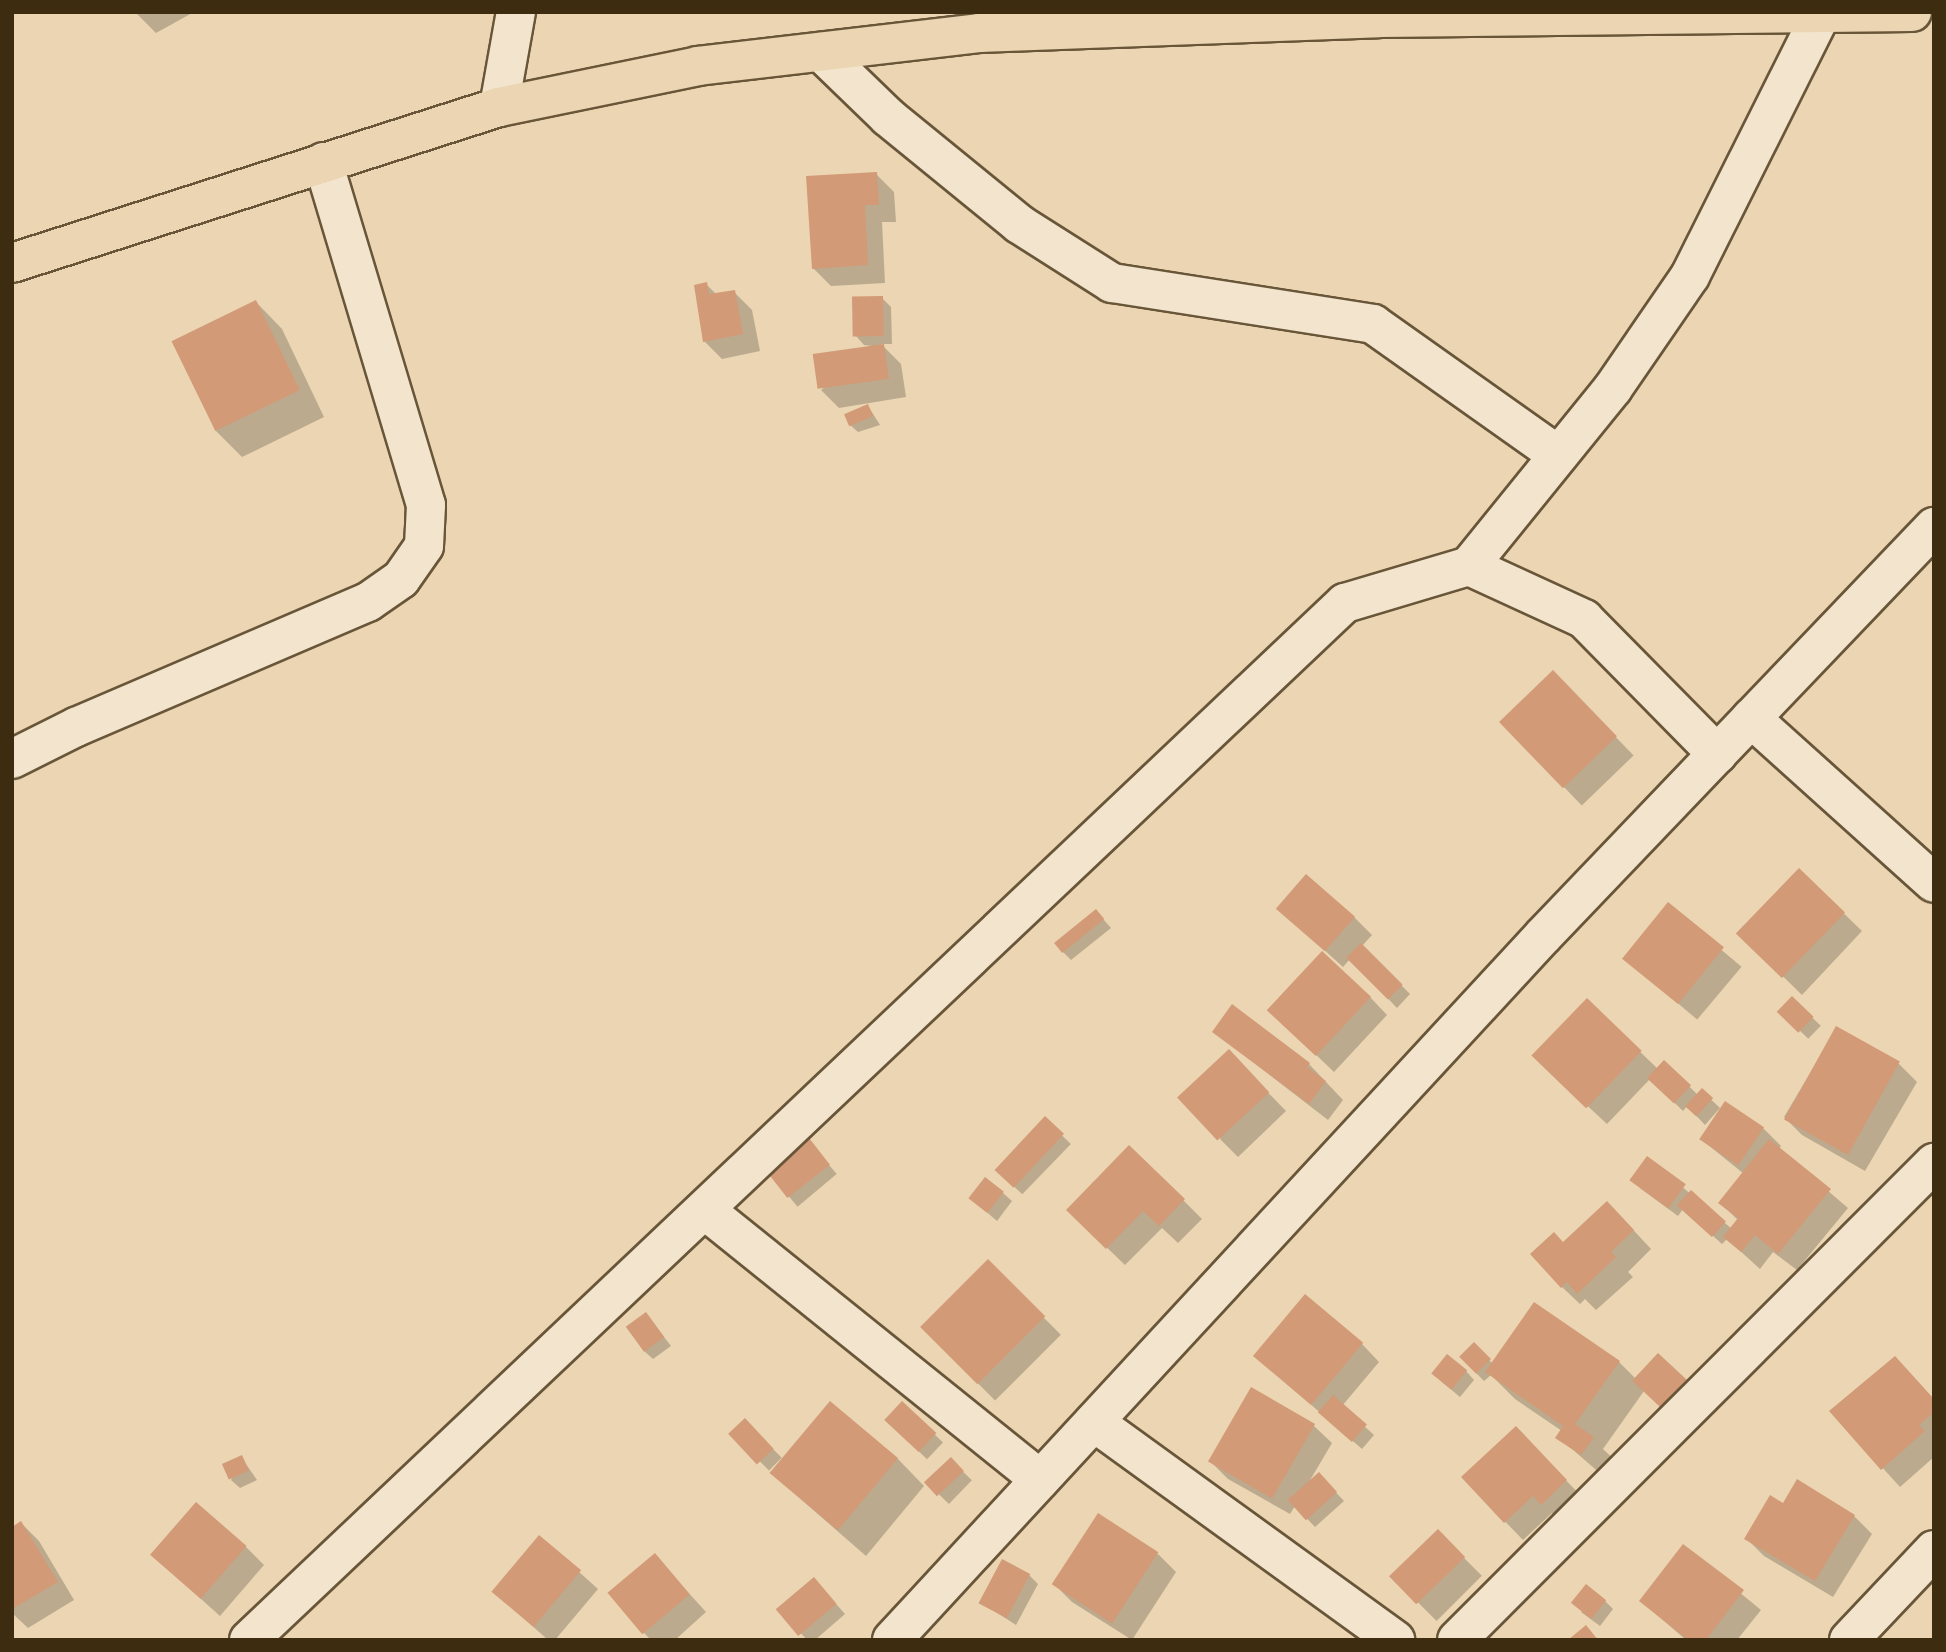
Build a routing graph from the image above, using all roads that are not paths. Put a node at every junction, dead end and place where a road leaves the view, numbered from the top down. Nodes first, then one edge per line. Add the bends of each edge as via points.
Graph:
1 (516, 12) edge
2 (1822, 12) edge
3 (1912, 12) edge
4 (821, 52) junction
5 (499, 107) junction
6 (323, 162) junction
7 (12, 262) edge
8 (1559, 455) junction
9 (1934, 527) edge
10 (1469, 566) junction
11 (1751, 718) junction
12 (1717, 754) junction
13 (12, 759) edge
14 (1934, 883) edge
15 (1934, 1163) edge
16 (705, 1210) junction
17 (1094, 1422) junction
18 (1040, 1479) junction
19 (1934, 1550) edge
20 (249, 1640) edge
21 (892, 1640) edge
22 (1395, 1640) edge
23 (1457, 1640) edge
24 (1849, 1640) edge

1 - 5 street
2 - 3 highway
2 - 4 highway via 1379,18 1007,32
2 - 8 street via 1690,276 1613,388
4 - 5 highway via 698,66
4 - 8 street via 888,117 1019,224 1112,282 1373,324
5 - 6 highway
6 - 7 highway
6 - 13 street via 426,505 424,546 401,579 368,602
8 - 10 street
9 - 11 street
10 - 12 street via 1584,620
10 - 16 street via 1345,603
11 - 12 street
11 - 14 street
12 - 17 street
15 - 23 street
16 - 18 street
16 - 20 street
17 - 18 street
17 - 22 street
18 - 21 street
19 - 24 street

